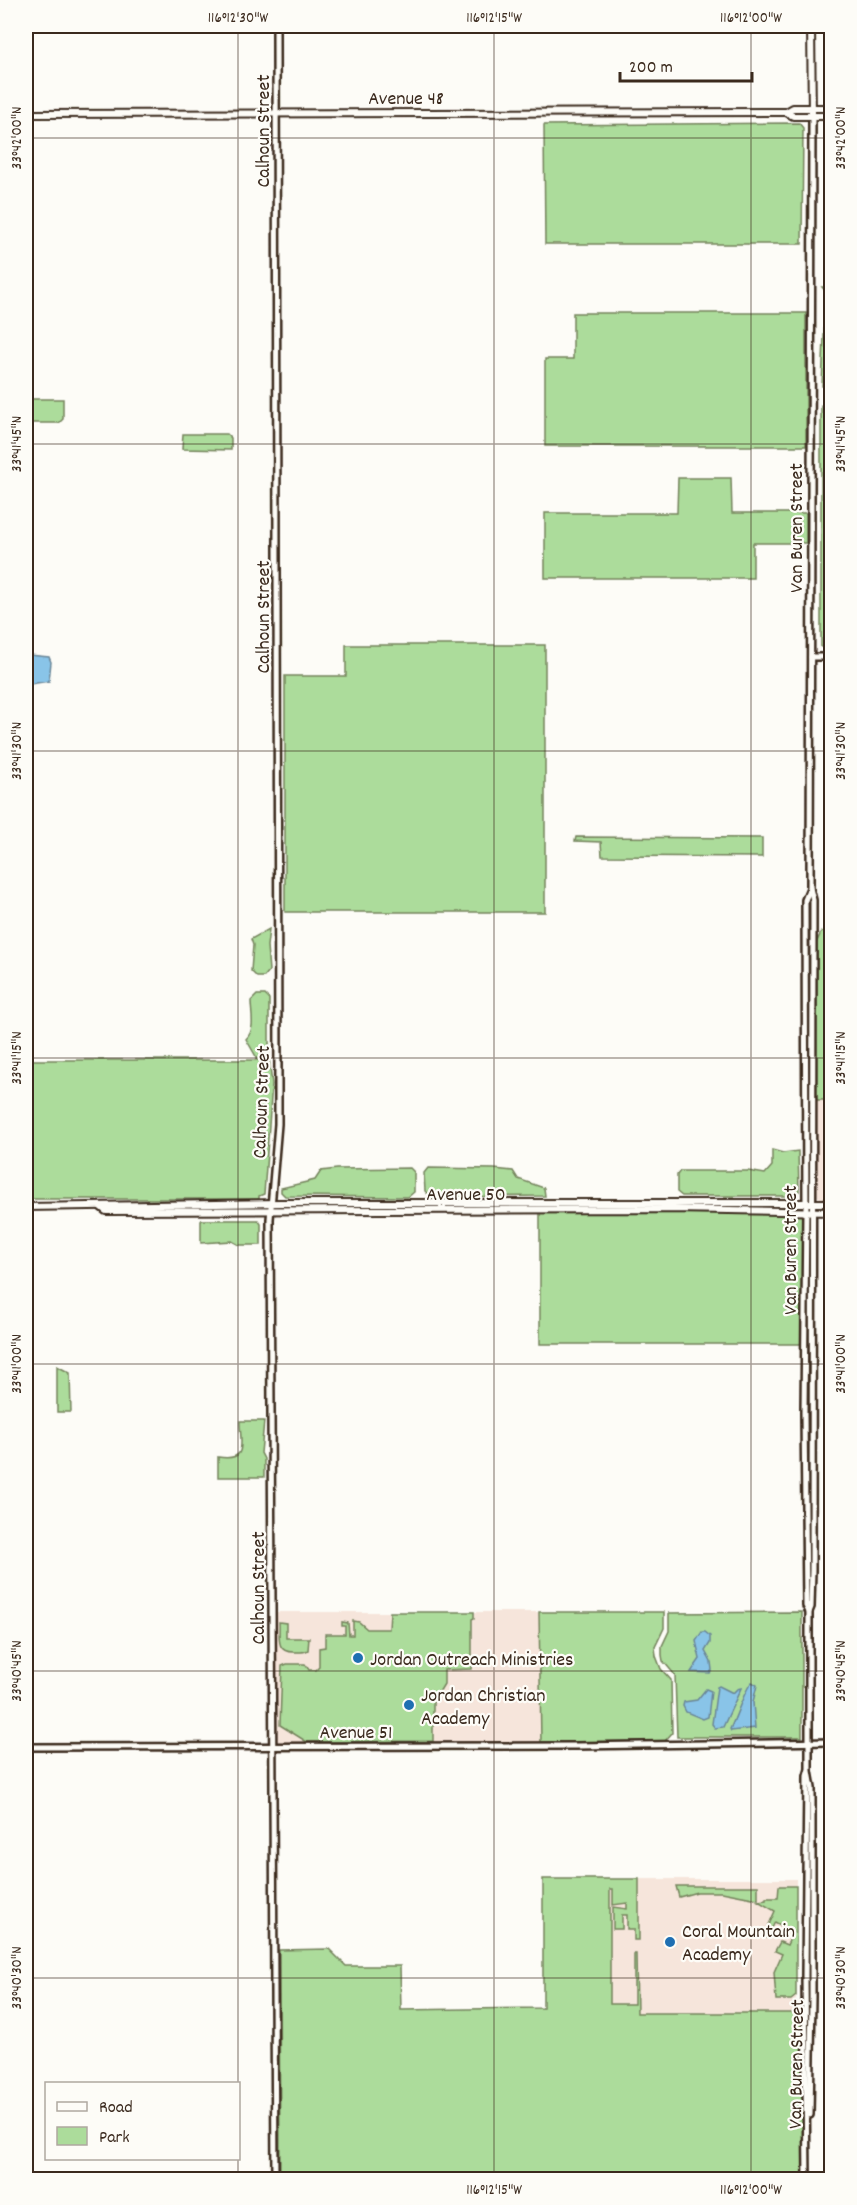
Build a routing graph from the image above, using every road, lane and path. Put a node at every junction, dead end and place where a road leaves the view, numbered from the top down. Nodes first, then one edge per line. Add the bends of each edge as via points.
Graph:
1 (276, 26) edge
2 (811, 26) edge
3 (812, 108) junction
4 (831, 108) edge
5 (786, 112) junction
6 (26, 114) edge
7 (277, 114) junction
8 (812, 116) junction
9 (831, 116) edge
10 (811, 657) junction
11 (831, 657) edge
12 (831, 1203) edge
13 (809, 1206) junction
14 (271, 1207) junction
15 (26, 1208) edge
16 (831, 1212) edge
17 (831, 1742) edge
18 (808, 1743) junction
19 (273, 1747) junction
20 (26, 1748) edge
21 (808, 1769) junction
22 (805, 1975) junction
23 (802, 2009) dead end
24 (275, 2180) edge
25 (809, 2180) edge

1 - 7 street, Calhoun Street
2 - 3 main road, Van Buren Street
3 - 4 main road, Avenue 48
3 - 5 main road, Avenue 48
3 - 8 main road, Van Buren Street
5 - 7 main road, Avenue 48
5 - 8 main road, Avenue 48
6 - 7 main road, Avenue 48
7 - 14 street, Calhoun Street via 278,1094
8 - 9 main road, Avenue 48
8 - 10 street, Van Buren Street
10 - 11 street
10 - 13 street, Van Buren Street
12 - 13 main road, Avenue 50
13 - 14 main road, Avenue 50
13 - 16 main road, Avenue 50
13 - 18 street, Van Buren Street via 804,1532
14 - 15 main road, Avenue 50 via 106,1211 101,1207
14 - 19 street, Calhoun Street
17 - 18 street, Avenue 51
18 - 19 street, Avenue 51
18 - 21 street, Van Buren Street
19 - 20 street, Avenue 51
19 - 24 street, Calhoun Street
21 - 22 street, Van Buren Street
21 - 25 street, Van Buren Street via 812,1802
22 - 23 street
22 - 25 street, Van Buren Street

